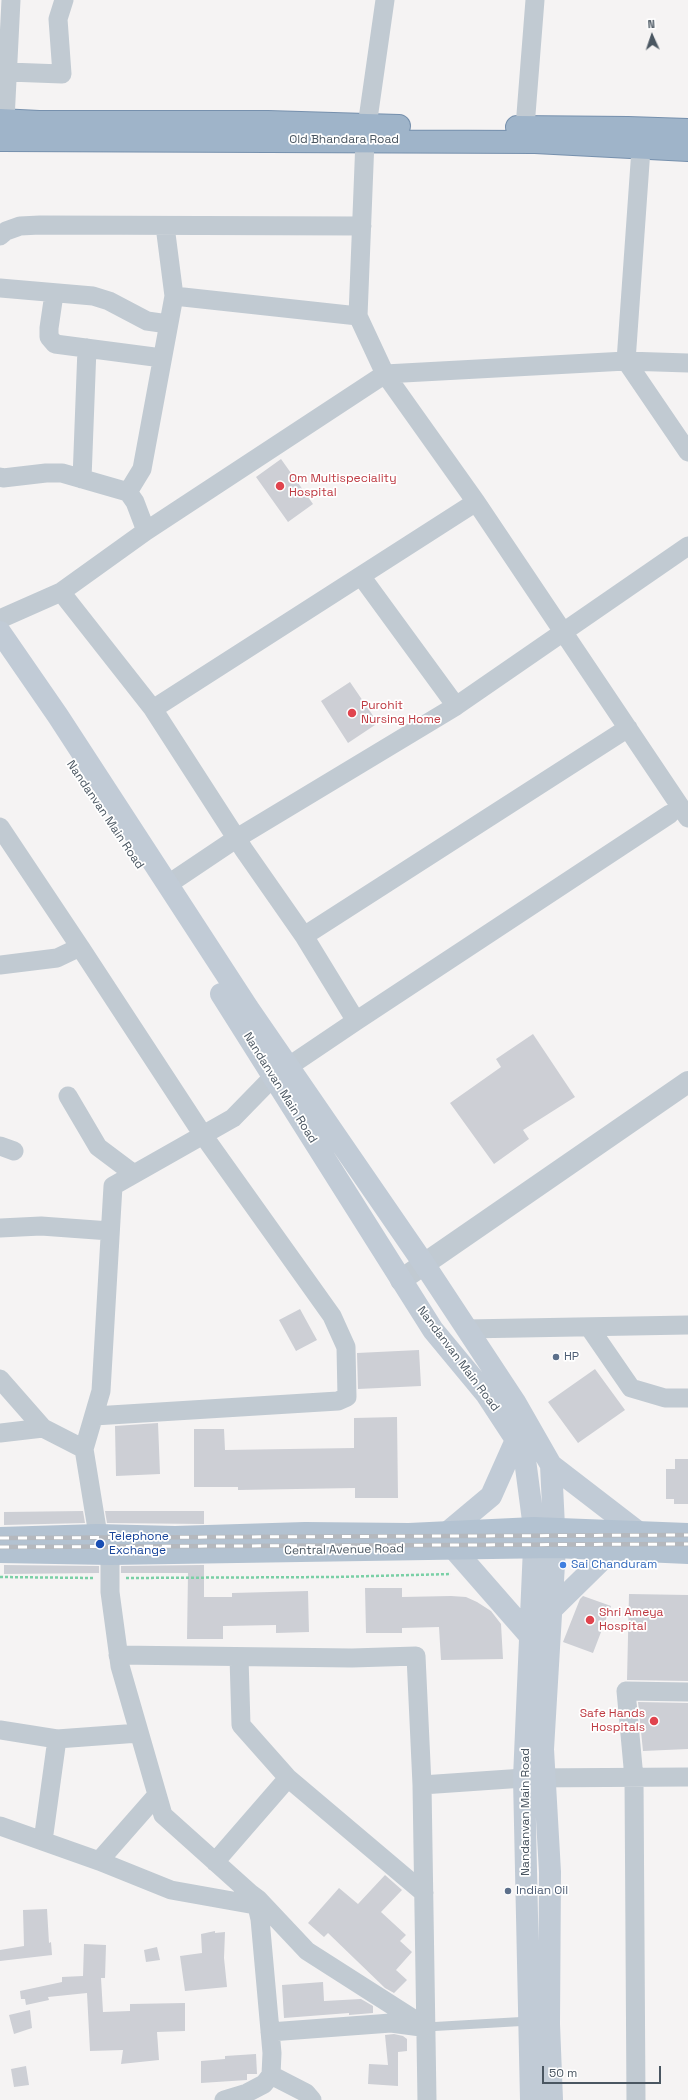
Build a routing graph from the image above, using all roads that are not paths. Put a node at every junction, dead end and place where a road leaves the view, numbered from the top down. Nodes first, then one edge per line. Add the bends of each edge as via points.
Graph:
1 (11, 0) edge
2 (64, 0) edge
3 (385, 0) edge
4 (535, 0) edge
5 (8, 72) junction
6 (2, 127) edge
7 (525, 127) junction
8 (366, 133) junction
9 (685, 140) edge
10 (641, 148) junction
11 (166, 226) junction
12 (362, 226) junction
13 (0, 236) edge
14 (0, 288) edge
15 (54, 294) junction
16 (174, 296) junction
17 (358, 316) junction
18 (168, 324) junction
19 (87, 348) junction
20 (162, 358) junction
21 (626, 362) junction
22 (688, 363) edge
23 (385, 374) junction
24 (688, 452) edge
25 (0, 477) edge
26 (82, 479) junction
27 (128, 492) junction
28 (476, 502) junction
29 (146, 531) junction
30 (688, 546) edge
31 (361, 576) junction
32 (61, 592) junction
33 (0, 619) edge
34 (0, 632) edge
35 (564, 632) junction
36 (0, 656) edge
37 (456, 706) junction
38 (153, 709) junction
39 (628, 728) junction
40 (682, 809) edge
41 (0, 827) edge
42 (237, 838) junction
43 (167, 885) junction
44 (304, 936) junction
45 (80, 947) junction
46 (0, 965) edge
47 (356, 1021) junction
48 (281, 1072) junction
49 (688, 1082) edge
50 (68, 1096) dead end
51 (202, 1136) junction
52 (134, 1174) junction
53 (0, 1228) edge
54 (110, 1231) junction
55 (424, 1264) junction
56 (402, 1280) junction
57 (688, 1325) edge
58 (589, 1327) junction
59 (466, 1329) junction
60 (0, 1379) edge
61 (688, 1398) edge
62 (94, 1416) junction
63 (43, 1428) junction
64 (0, 1433) edge
65 (516, 1440) junction
66 (84, 1449) junction
67 (550, 1465) junction
68 (638, 1532) junction
69 (688, 1534) edge
70 (98, 1535) junction
71 (0, 1538) edge
72 (544, 1538) junction
73 (450, 1540) junction
74 (612, 1550) junction
75 (0, 1552) edge
76 (688, 1553) edge
77 (110, 1554) junction
78 (551, 1610) junction
79 (530, 1636) junction
80 (118, 1655) junction
81 (239, 1657) junction
82 (688, 1692) edge
83 (0, 1730) edge
84 (139, 1733) junction
85 (57, 1739) junction
86 (688, 1777) edge
87 (288, 1778) junction
88 (524, 1778) junction
89 (545, 1778) junction
90 (634, 1778) junction
91 (422, 1785) junction
92 (157, 1795) junction
93 (0, 1826) edge
94 (44, 1842) junction
95 (99, 1861) junction
96 (215, 1862) junction
97 (424, 1892) junction
98 (252, 1899) junction
99 (530, 2021) junction
100 (426, 2027) junction
101 (270, 2032) junction
102 (271, 2075) junction
103 (224, 2100) edge
104 (312, 2100) edge
105 (427, 2100) edge
106 (530, 2100) edge
107 (552, 2100) edge
108 (636, 2100) edge

1 - 5 street
2 - 5 street via 58,19 62,74
3 - 8 street
4 - 7 street
5 - 6 street
6 - 8 highway, Old Bhandara Road
7 - 8 highway
7 - 9 highway
8 - 10 highway, Old Bhandara Road
8 - 12 street
9 - 10 highway, Old Bhandara Road
10 - 21 street
11 - 12 street
11 - 13 street via 20,226
11 - 16 street
12 - 17 street
14 - 15 street
15 - 18 street via 93,296 109,301 147,321
15 - 19 street via 48,328 49,337 55,344
16 - 17 street
16 - 18 street
17 - 23 street
18 - 20 street
19 - 20 street
19 - 26 street
20 - 27 street via 142,469
21 - 22 street
21 - 23 street
21 - 24 street
23 - 28 street
23 - 29 street
25 - 26 street via 18,478 62,473
26 - 27 street
27 - 29 street via 135,502
28 - 31 street
28 - 35 street
29 - 32 street
30 - 35 street
31 - 37 street
31 - 38 street
32 - 33 street
32 - 38 street
34 - 43 main road via 58,716
35 - 37 street
35 - 39 street
36 - 48 main road, Nandanvan Main Road via 158,894
37 - 42 street
38 - 42 street
39 - 40 street
39 - 44 street
40 - 47 street
41 - 45 street
42 - 43 street
42 - 44 street
43 - 48 main road via 248,1008
44 - 47 street
45 - 46 street via 57,958
45 - 51 street
47 - 48 street
48 - 51 street via 233,1118
48 - 55 main road
48 - 56 main road, Nandanvan Main Road
49 - 55 street
50 - 52 street via 98,1147
51 - 52 street
51 - 62 street via 332,1316 346,1347 347,1397 338,1401
52 - 54 street via 113,1186
53 - 54 street via 41,1226
54 - 62 street via 101,1392
55 - 56 street
55 - 59 main road
56 - 65 main road, Nandanvan Main Road via 433,1330 486,1394
57 - 58 street
58 - 59 street
58 - 61 street via 631,1388 665,1398
59 - 67 main road via 515,1402
60 - 63 street
62 - 66 street
63 - 64 street
63 - 66 street
65 - 72 main road, Nandanvan Main Road via 524,1452
65 - 73 main road via 491,1496
66 - 70 street
67 - 68 main road
67 - 72 main road
68 - 69 main road
68 - 72 main road
70 - 71 main road
70 - 73 main road via 175,1537 304,1533
70 - 77 street
72 - 73 main road
72 - 74 main road
72 - 78 main road
72 - 79 main road, Nandanvan Main Road
73 - 77 main road, Central Avenue Road
73 - 79 main road
74 - 76 main road
74 - 78 main road
75 - 77 main road, Central Avenue Road
77 - 80 street via 110,1592
78 - 89 main road via 543,1749
79 - 88 main road, Nandanvan Main Road
80 - 81 street
80 - 84 street
81 - 87 street via 241,1725
81 - 91 street via 416,1656
82 - 90 street via 626,1691
83 - 85 street
84 - 85 street
84 - 92 street
85 - 94 street
86 - 90 street
87 - 96 street
87 - 97 street
88 - 89 street
88 - 91 street
88 - 99 main road, Nandanvan Main Road
89 - 90 street
89 - 107 main road via 550,1872 549,2024
90 - 108 street
91 - 97 street
92 - 95 street
92 - 96 street via 163,1815
93 - 94 street
94 - 95 street
95 - 98 street via 171,1890
96 - 98 street
97 - 100 street
98 - 100 street via 258,1899 307,1952
98 - 101 street via 260,1919
99 - 100 lane
99 - 106 main road, Nandanvan Main Road
100 - 101 street via 391,2023
100 - 105 street
101 - 102 street
102 - 103 street via 264,2084 253,2090
102 - 104 street via 306,2093

